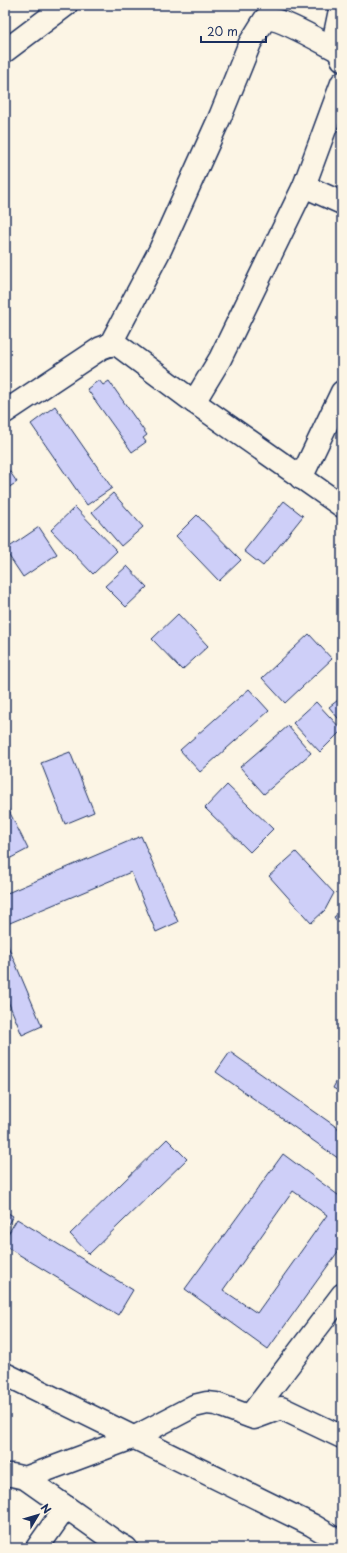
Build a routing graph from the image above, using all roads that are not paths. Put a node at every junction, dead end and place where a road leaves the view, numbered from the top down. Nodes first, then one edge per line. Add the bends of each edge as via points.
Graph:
1 (66, 5) edge
2 (342, 5) edge
3 (5, 51) edge
4 (340, 55) edge
5 (342, 84) edge
6 (304, 186) junction
7 (342, 203) edge
8 (110, 345) junction
9 (342, 392) edge
10 (194, 402) junction
11 (5, 412) edge
12 (302, 478) junction
13 (342, 506) edge
14 (342, 1295) edge
15 (5, 1374) edge
16 (250, 1416) junction
17 (341, 1434) edge
18 (135, 1437) junction
19 (15, 1476) edge
20 (66, 1507) junction
21 (342, 1543) edge
22 (37, 1548) edge
23 (126, 1548) edge

1 - 3 street
2 - 4 street via 334,39
4 - 8 street via 285,24 270,18 265,19 250,43 160,250
5 - 6 street
6 - 7 street
6 - 10 street via 220,359
8 - 10 street via 115,343
8 - 11 street via 101,348
9 - 12 street
10 - 12 street
12 - 13 street
14 - 16 street
15 - 18 street
16 - 17 street via 261,1417 282,1408
16 - 18 street via 207,1403 194,1406
18 - 19 street
18 - 21 street via 312,1525
19 - 20 street
20 - 22 street
20 - 23 street

